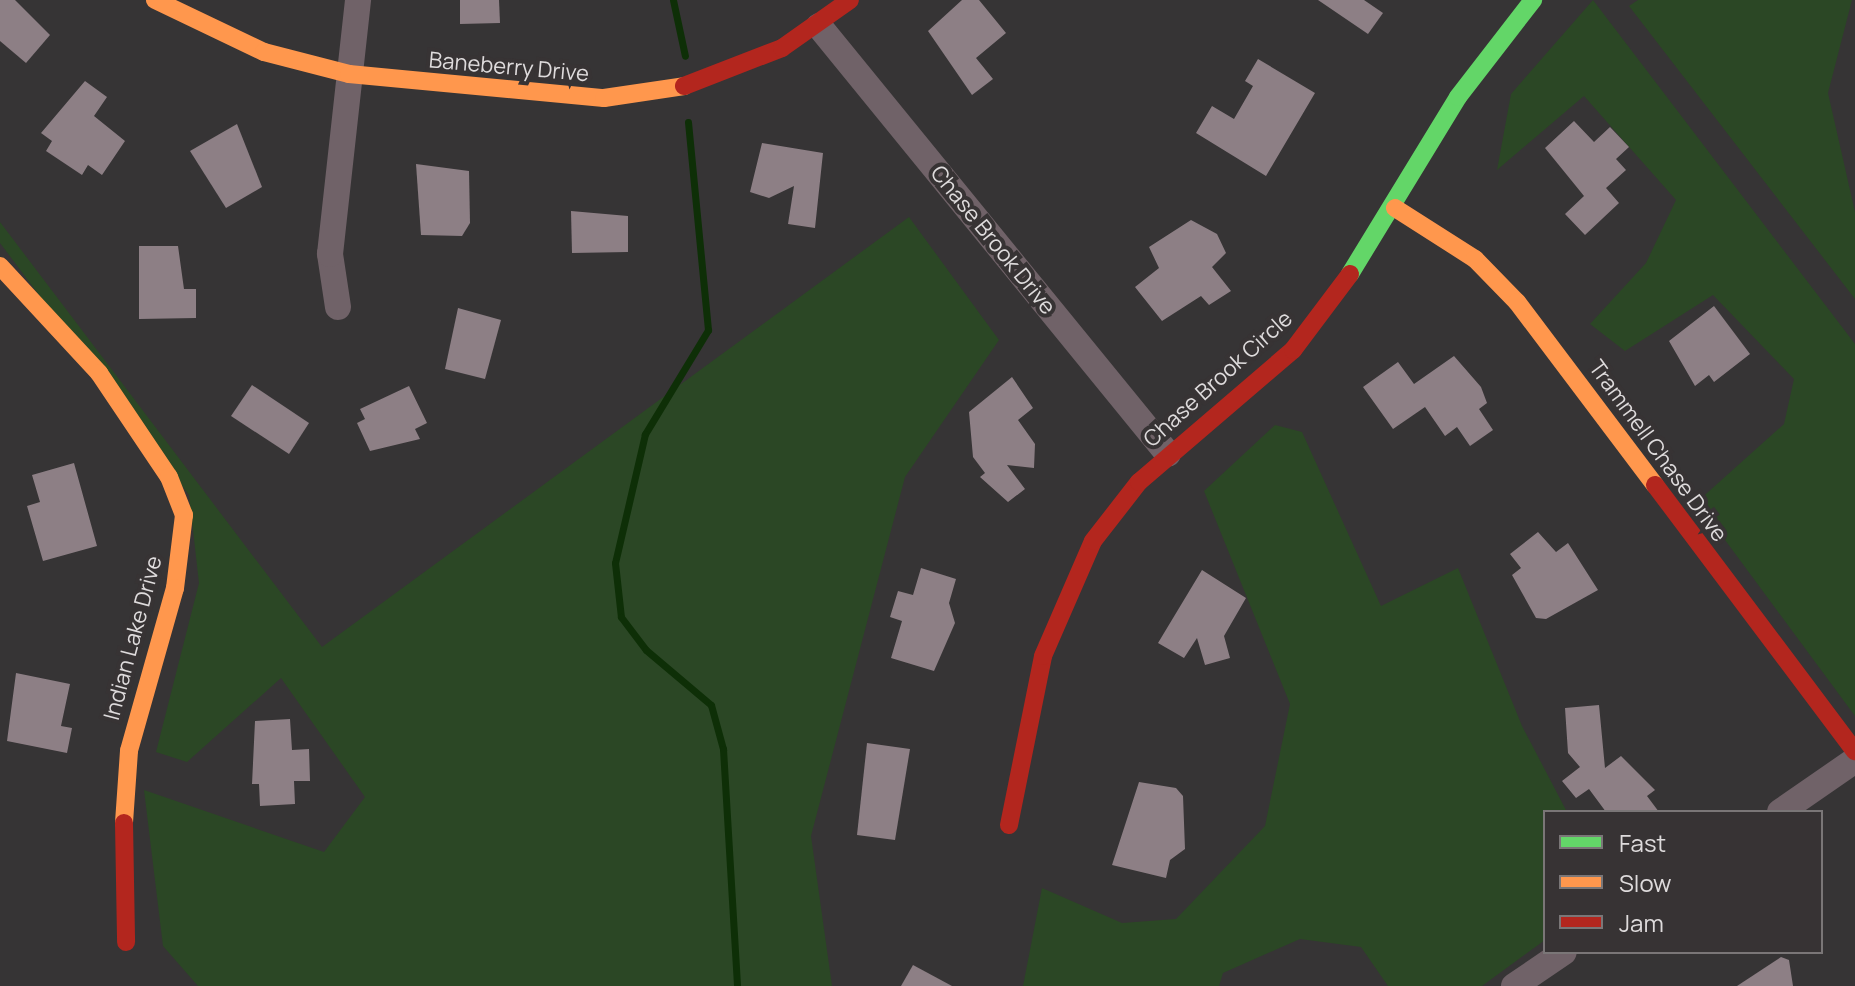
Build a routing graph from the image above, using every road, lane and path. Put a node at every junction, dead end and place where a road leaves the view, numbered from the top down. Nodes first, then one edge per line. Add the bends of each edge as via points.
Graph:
1 (155, 0) edge
2 (358, 0) edge
3 (850, 0) edge
4 (1533, 0) edge
5 (819, 26) junction
6 (349, 74) junction
7 (1395, 208) junction
8 (0, 266) edge
9 (338, 307) dead end
10 (1168, 454) junction
11 (1855, 751) edge
12 (1855, 760) edge
13 (1783, 810) edge
14 (1009, 825) dead end
15 (126, 942) dead end
16 (1561, 954) edge
17 (1514, 986) edge

1 - 6 street, Baneberry Drive via 264,52
2 - 6 street
3 - 5 street, Baneberry Drive
4 - 7 street, Chase Brook Circle via 1458,97
5 - 6 street, Baneberry Drive via 724,74 636,96 529,94
5 - 10 street, Chase Brook Drive
6 - 9 street via 329,273
7 - 10 street, Chase Brook Circle via 1293,350
7 - 11 street, Trammell Chase Drive via 1475,259 1517,302
8 - 15 street, Indian Lake Drive via 99,373 169,477 184,515 175,588 129,751 122,851
10 - 14 street, Chase Brook Circle via 1107,521 1070,583 1043,656
12 - 13 street
16 - 17 street

